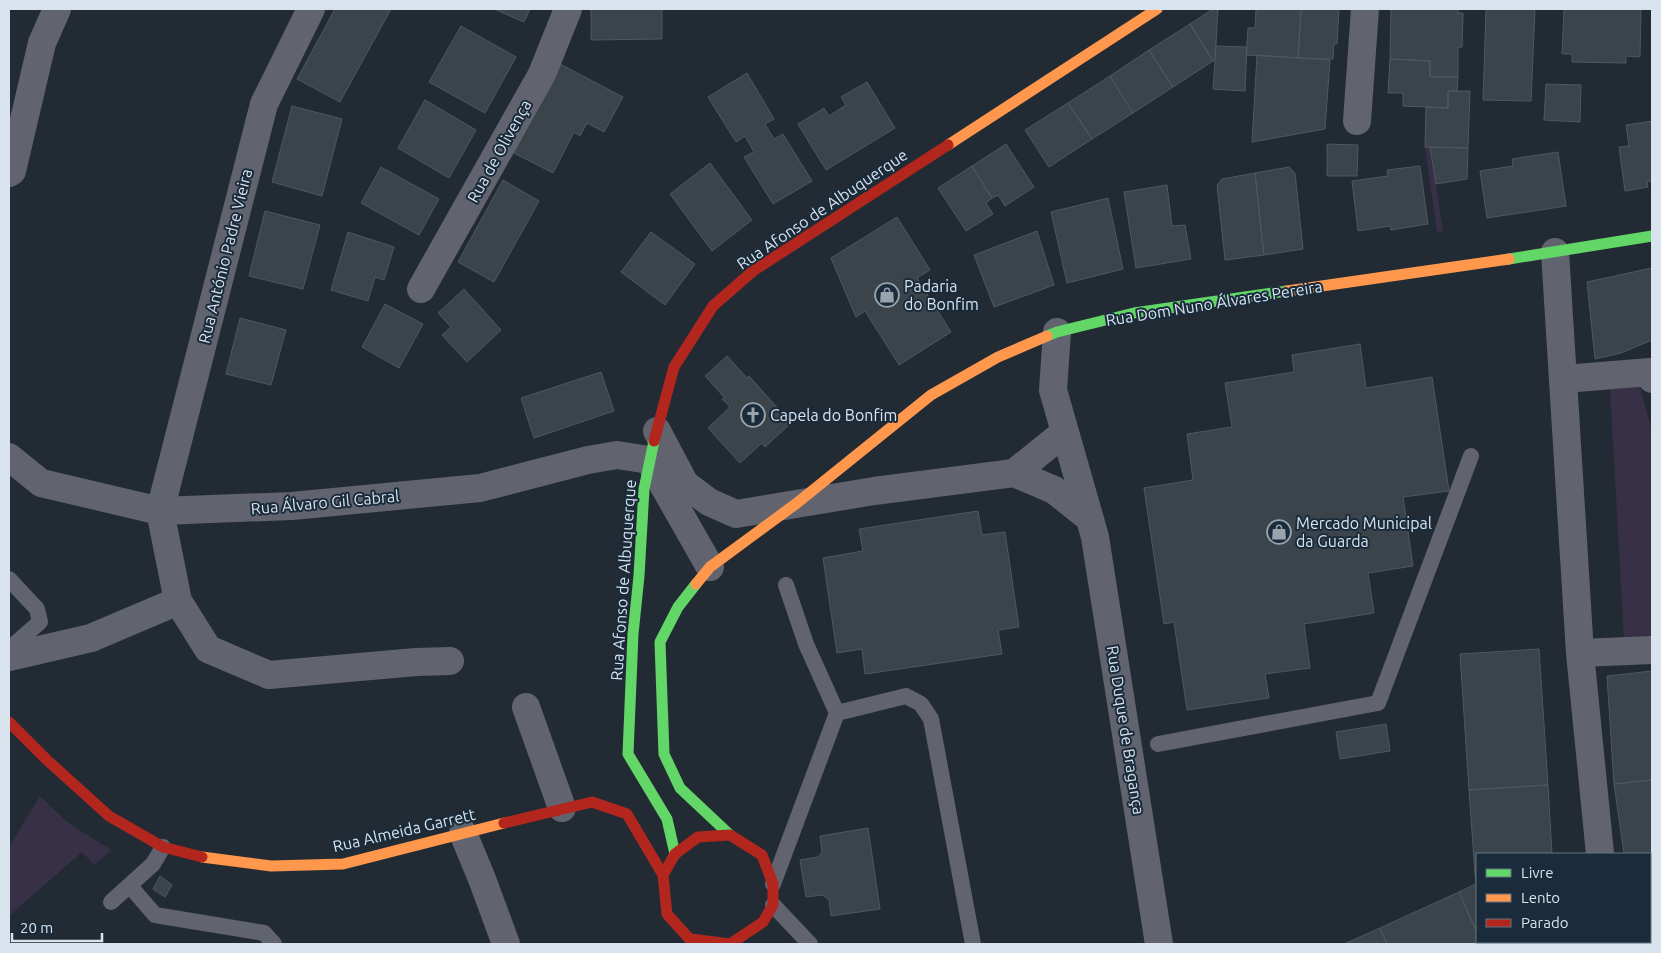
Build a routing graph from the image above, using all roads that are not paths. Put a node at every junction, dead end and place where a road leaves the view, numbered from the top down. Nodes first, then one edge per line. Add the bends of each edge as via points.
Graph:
1 (57, 9) edge
2 (312, 9) edge
3 (568, 9) edge
4 (1156, 9) edge
5 (1365, 9) edge
6 (1357, 121) dead end
7 (9, 173) edge
8 (1652, 236) edge
9 (1555, 252) junction
10 (422, 289) dead end
11 (1058, 332) junction
12 (1564, 379) junction
13 (1652, 379) edge
14 (657, 431) junction
15 (1065, 432) junction
16 (1471, 456) dead end
17 (9, 457) edge
18 (649, 460) junction
19 (1014, 473) junction
20 (797, 503) junction
21 (160, 511) junction
22 (1088, 517) junction
23 (710, 567) junction
24 (9, 579) edge
25 (786, 585) dead end
26 (178, 601) junction
27 (9, 649) edge
28 (1652, 650) edge
29 (1580, 653) junction
30 (9, 657) edge
31 (450, 661) dead end
32 (526, 707) dead end
33 (837, 713) junction
34 (9, 722) edge
35 (1158, 744) dead end
36 (562, 808) junction
37 (463, 834) junction
38 (730, 835) junction
39 (163, 847) junction
40 (1600, 853) edge
41 (675, 854) junction
42 (663, 875) junction
43 (774, 884) junction
44 (130, 886) junction
45 (111, 902) dead end
46 (773, 905) junction
47 (764, 922) junction
48 (766, 937) dead end
49 (693, 942) edge
50 (274, 944) edge
51 (506, 944) edge
52 (810, 944) edge
53 (973, 944) edge
54 (1159, 944) edge

1 - 7 street via 42,43
2 - 21 street, Rua António Padre Vieira via 264,104
3 - 10 street, Rua de Olivença via 542,74
4 - 14 street, Rua Afonso de Albuquerque via 753,271 713,306 674,367
5 - 6 street
8 - 9 street, Rua Dom Nuno Álvares Pereira
9 - 11 street, Rua Dom Nuno Álvares Pereira via 1134,313
9 - 12 street
11 - 15 street, Rua Duque de Bragança via 1053,390
11 - 20 street, Rua Dom Nuno Álvares Pereira via 998,357 931,395
12 - 13 street via 1650,372
12 - 29 street
14 - 18 street, Rua Afonso de Albuquerque
14 - 20 street, Rua Dom Nuno Álvares Pereira via 685,484 710,502 736,514
15 - 19 street
15 - 22 street, Rua Duque de Bragança
16 - 35 lane via 1378,703
17 - 21 street, Rua Álvaro Gil Cabral via 41,483
18 - 21 street, Rua Álvaro Gil Cabral via 617,455 480,488 292,506
18 - 23 street
18 - 41 street, Rua Afonso de Albuquerque via 632,634 628,754 667,819
19 - 20 street
19 - 22 street via 1054,490
20 - 23 street, Rua Dom Nuno Álvares Pereira
21 - 26 street
22 - 54 street, Rua Duque de Bragança via 1095,537
23 - 38 street, Rua Dom Nuno Álvares Pereira via 678,607 660,642 664,754 680,788
24 - 27 lane via 37,610 40,622
25 - 33 lane via 806,644
26 - 30 street via 91,638
26 - 31 street via 208,649 269,675
28 - 29 street
29 - 40 street
32 - 36 street
33 - 43 lane
33 - 53 lane via 906,696 921,704 931,719
34 - 39 street, Rua Almeida Garrett via 109,816
36 - 37 street, Rua Almeida Garrett
36 - 42 street, Rua Almeida Garrett via 592,802 628,814
37 - 39 street, Rua Almeida Garrett via 343,864 271,866 206,858
37 - 51 street
38 - 41 street via 698,837
38 - 43 street via 762,854
39 - 44 lane via 153,864
41 - 42 street
42 - 49 street via 667,914
43 - 46 street
44 - 45 lane
44 - 50 lane via 155,914 264,933
46 - 47 street
46 - 52 lane
47 - 48 street
47 - 49 street via 730,944

